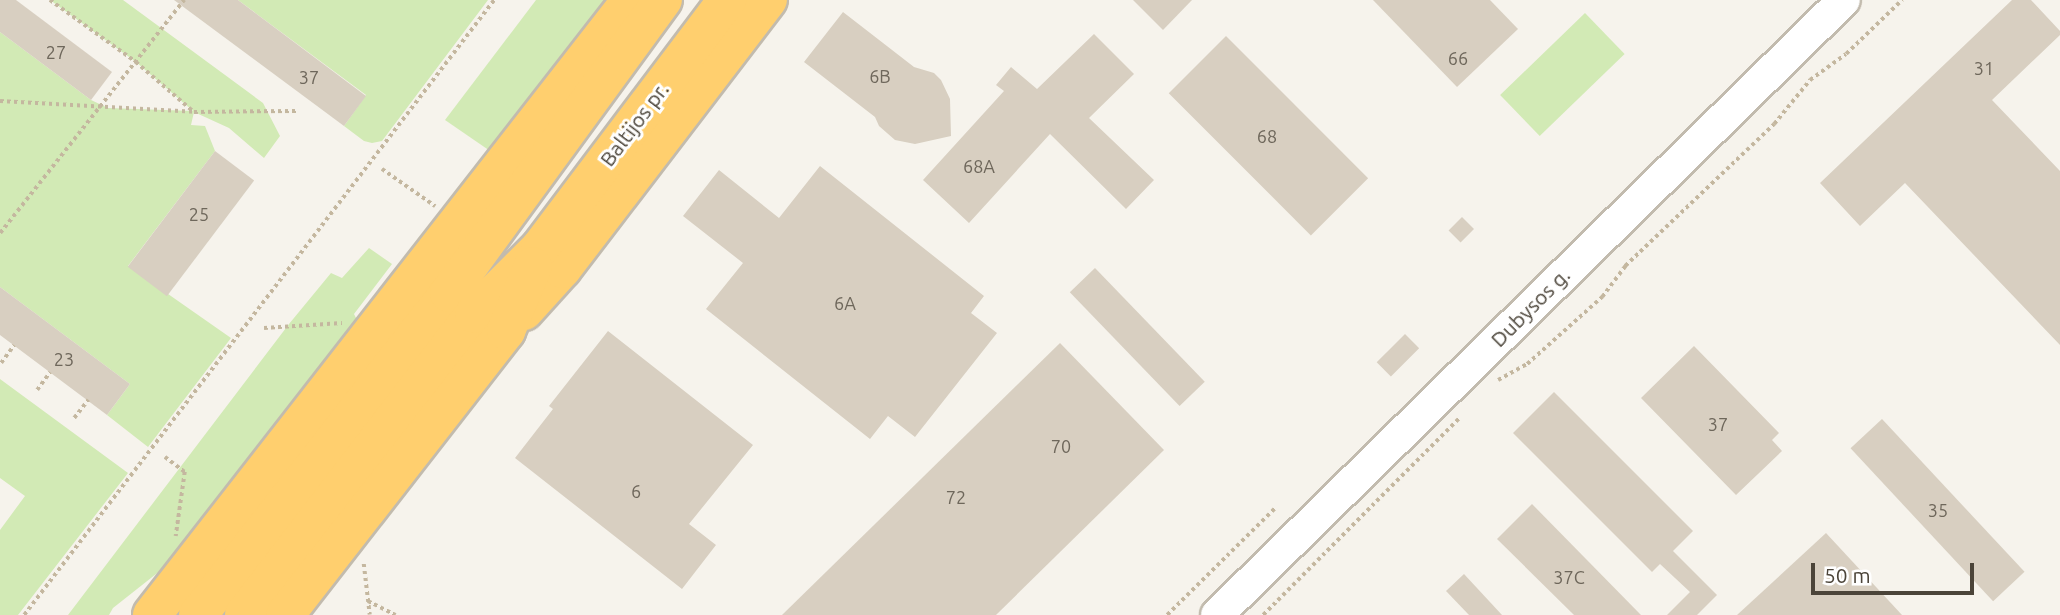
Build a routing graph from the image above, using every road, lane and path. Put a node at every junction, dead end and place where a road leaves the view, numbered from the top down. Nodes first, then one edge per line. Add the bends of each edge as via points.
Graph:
1 (50, 0) edge
2 (184, 0) edge
3 (494, 0) edge
4 (631, 0) edge
5 (663, 0) edge
6 (727, 0) edge
7 (768, 0) edge
8 (1844, 0) edge
9 (1902, 0) edge
10 (136, 62) junction
11 (0, 101) edge
12 (99, 108) junction
13 (297, 111) dead end
14 (194, 112) junction
15 (382, 169) dead end
16 (440, 209) dead end
17 (0, 233) edge
18 (540, 248) junction
19 (506, 331) junction
20 (14, 345) dead end
21 (1, 363) edge
22 (50, 372) dead end
23 (1492, 384) dead end
24 (37, 390) dead end
25 (88, 400) dead end
26 (1466, 410) dead end
27 (74, 418) dead end
28 (166, 457) dead end
29 (1274, 509) dead end
30 (175, 539) dead end
31 (364, 564) dead end
32 (368, 601) junction
33 (24, 615) edge
34 (152, 615) edge
35 (198, 615) edge
36 (244, 615) edge
37 (285, 615) edge
38 (370, 615) edge
39 (396, 615) edge
40 (1167, 615) edge
41 (1217, 615) edge
42 (1263, 615) edge

1 - 10 path
2 - 10 path
3 - 33 path
4 - 34 highway
5 - 35 highway via 449,293
6 - 18 highway, Baltijos pr.
7 - 19 highway via 562,269
8 - 41 street, Dubysos g.
9 - 23 path via 1846,54 1810,80 1774,124 1625,266 1602,298 1527,365
10 - 12 path
10 - 14 path
11 - 12 path
12 - 14 path
12 - 17 path
13 - 14 path
15 - 16 path
18 - 19 highway
18 - 36 highway via 474,314
19 - 37 highway
20 - 21 path
22 - 24 path
25 - 27 path
26 - 42 path
28 - 30 path via 186,472
29 - 40 path
31 - 32 path
32 - 38 path
32 - 39 path

